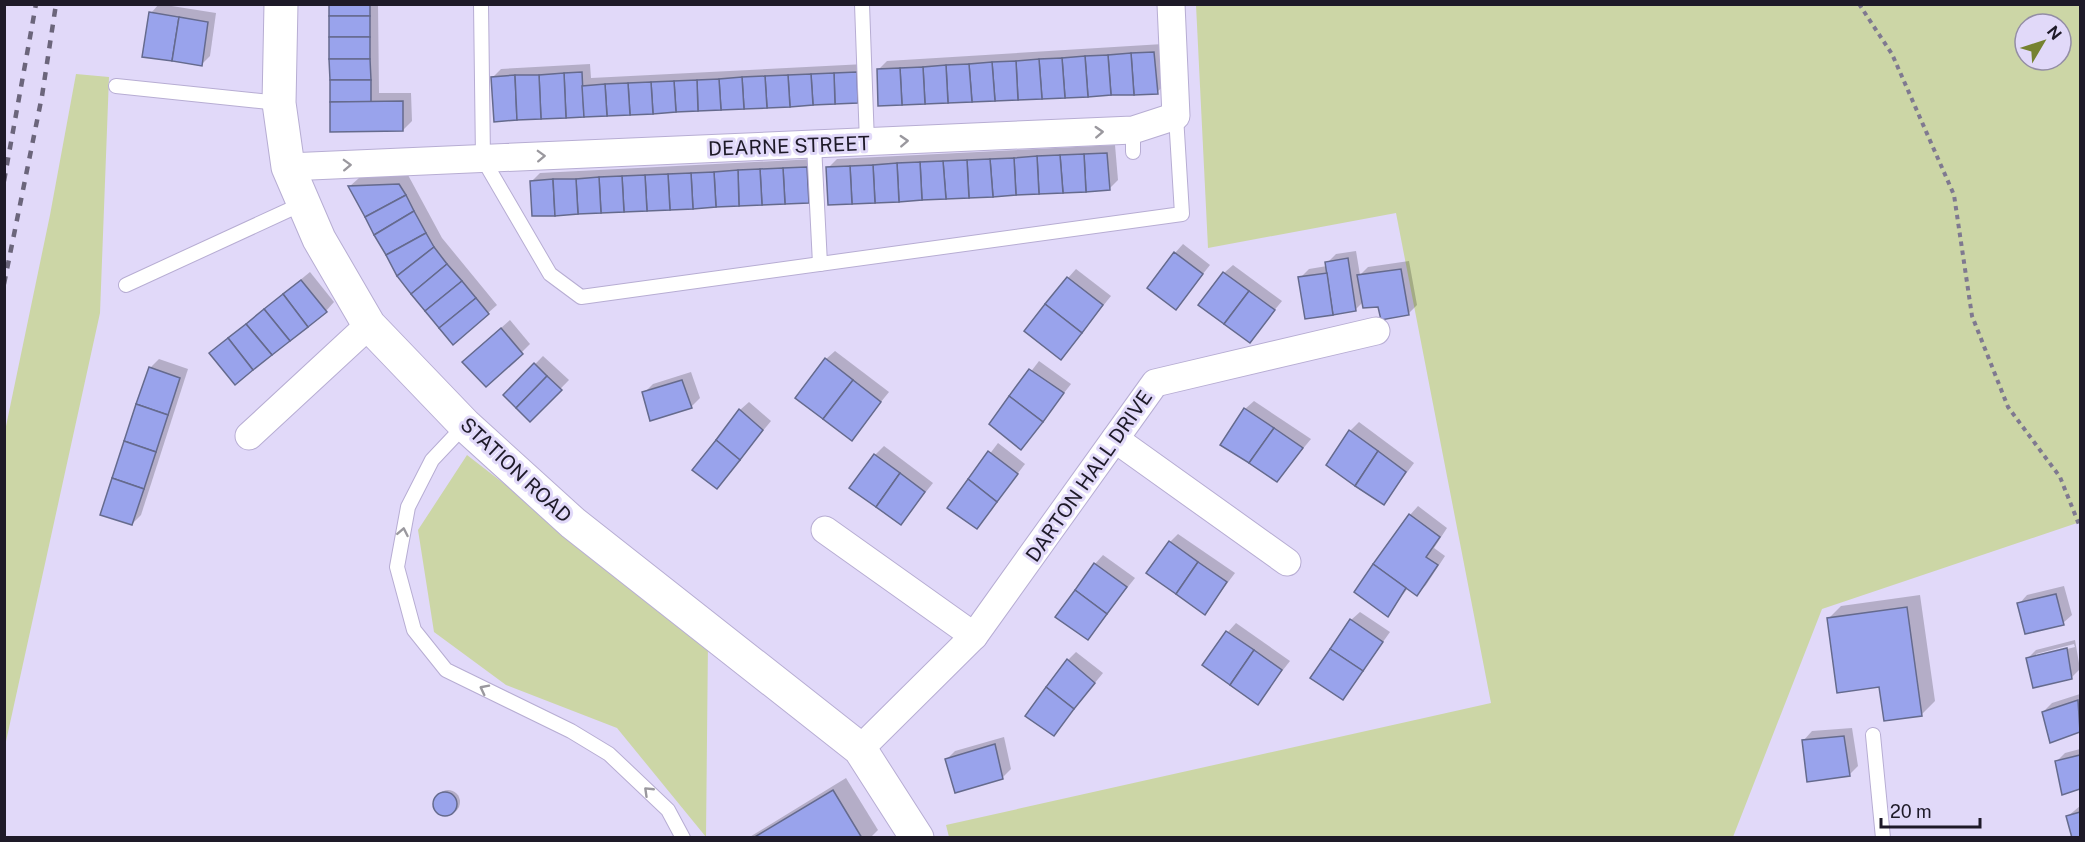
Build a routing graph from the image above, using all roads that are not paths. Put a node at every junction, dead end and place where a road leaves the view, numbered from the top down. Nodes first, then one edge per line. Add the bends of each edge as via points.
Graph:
1 (281, 4) edge
2 (481, 4) edge
3 (862, 4) edge
4 (1171, 4) edge
5 (116, 86) dead end
6 (279, 103) junction
7 (1176, 116) junction
8 (867, 143) junction
9 (814, 145) junction
10 (483, 159) junction
11 (288, 167) junction
12 (304, 203) junction
13 (820, 264) junction
14 (126, 285) dead end
15 (369, 325) junction
16 (1376, 331) dead end
17 (465, 425) junction
18 (249, 436) dead end
19 (1115, 439) junction
20 (825, 530) dead end
21 (1287, 562) dead end
22 (974, 636) junction
23 (1873, 735) dead end
24 (860, 749) junction
25 (683, 837) edge
26 (917, 837) edge
27 (1883, 837) edge

1 - 6 main road, STATION ROAD
2 - 10 lane
3 - 8 lane
4 - 7 street
5 - 6 lane
6 - 11 main road, STATION ROAD
8 -> 7 street, DEARNE STREET via 1133,141
7 - 13 lane via 1182,214 1141,214
8 - 9 street, DEARNE STREET
10 -> 9 street, DEARNE STREET
9 - 13 lane
11 -> 10 street, DEARNE STREET
10 - 13 lane via 550,274 581,297
11 - 12 main road, STATION ROAD
12 - 14 lane
12 - 15 main road, STATION ROAD
15 - 17 main road, STATION ROAD
15 - 18 street
16 - 19 street, DARTON HALL DRIVE via 1155,383
17 - 24 main road, STATION ROAD via 573,523
25 -> 17 lane via 668,810 609,754 571,731 446,670 414,630 396,567 408,507 432,460
19 - 21 street
19 - 22 street, DARTON HALL DRIVE
20 - 22 street
22 - 24 street, DARTON HALL DRIVE
23 - 27 lane
24 - 26 main road, STATION ROAD

